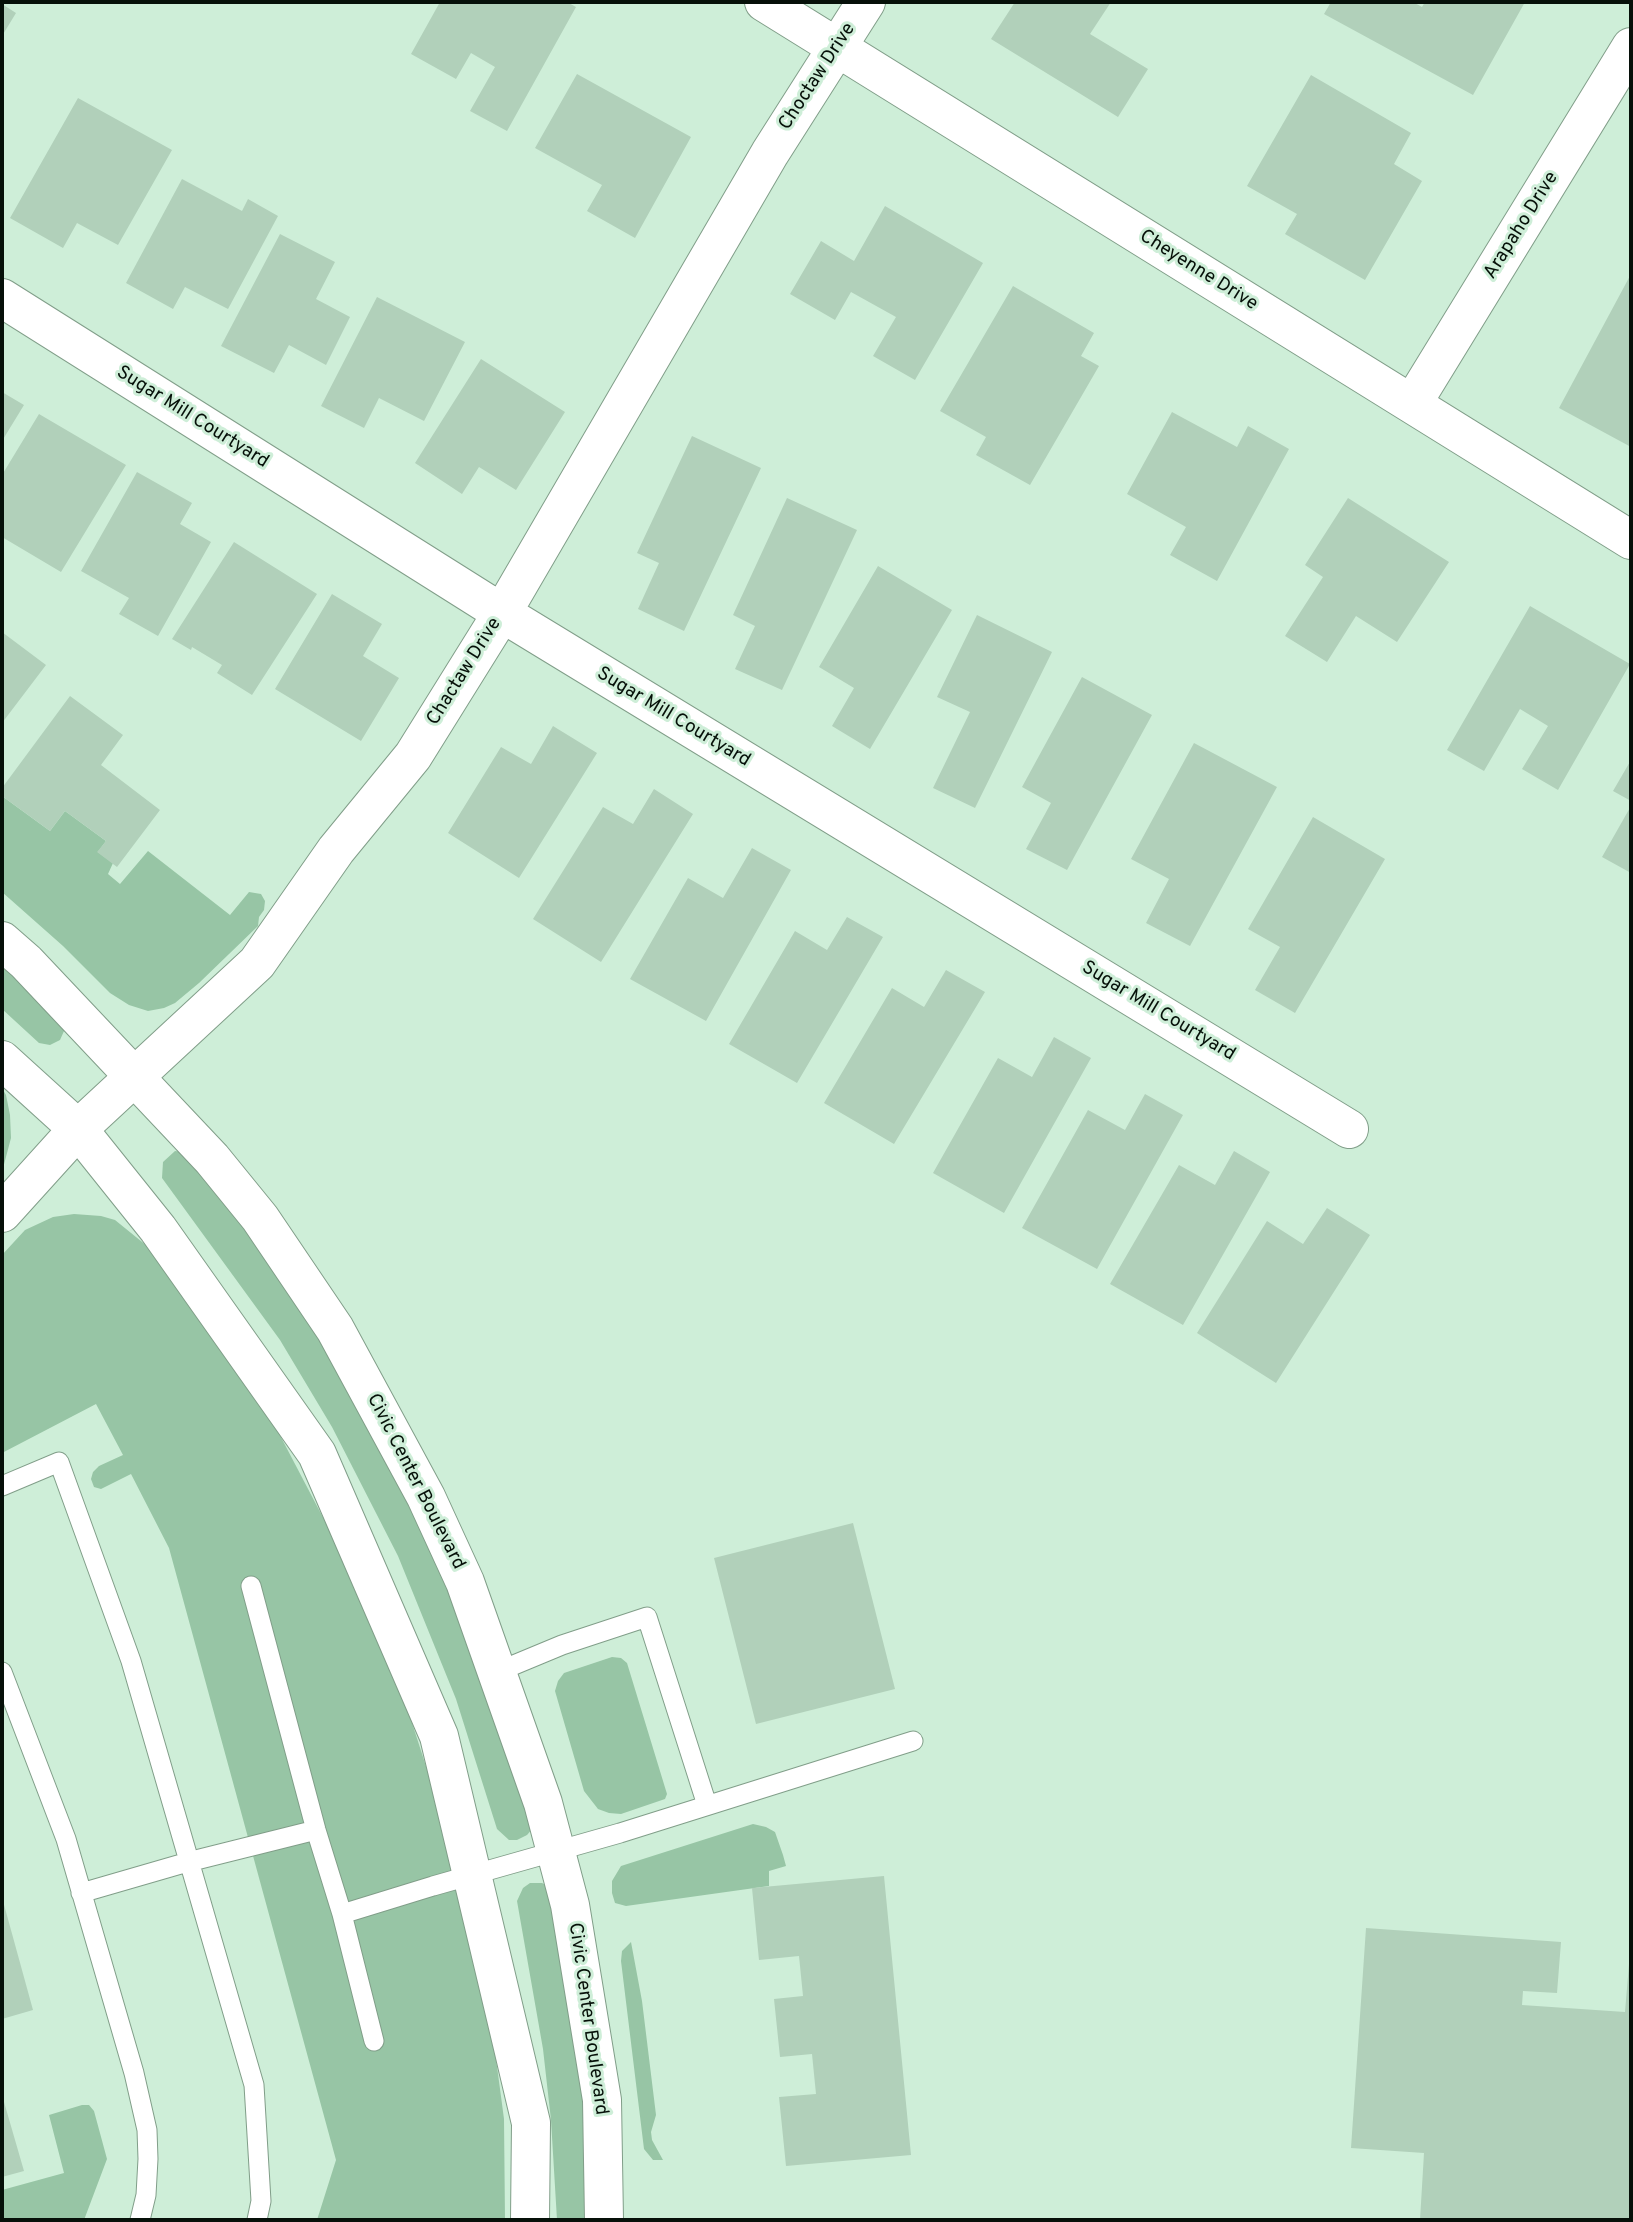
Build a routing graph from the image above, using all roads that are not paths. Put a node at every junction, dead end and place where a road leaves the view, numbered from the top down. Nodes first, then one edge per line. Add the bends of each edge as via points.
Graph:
1 (764, 2) edge
2 (866, 2) edge
3 (838, 47) junction
4 (1631, 47) edge
5 (770, 153) joint
6 (2, 299) edge
7 (1412, 404) junction
8 (1631, 540) edge
9 (502, 613) junction
10 (2, 941) edge
11 (2, 1060) edge
12 (135, 1076) junction
13 (78, 1129) junction
14 (1349, 1129) dead end
15 (2, 1213) edge
16 (2, 1486) edge
17 (251, 1586) dead end
18 (2, 1672) edge
19 (497, 1672) junction
20 (913, 1741) dead end
21 (707, 1805) junction
22 (316, 1830) junction
23 (556, 1852) junction
24 (188, 1862) junction
25 (472, 1876) junction
26 (81, 1893) junction
27 (342, 1914) junction
28 (374, 2041) dead end
29 (139, 2220) edge
30 (257, 2220) edge
31 (530, 2220) edge
32 (604, 2220) edge

1 - 3 street, Cheyenne Drive
2 - 3 street, Choctaw Drive
3 - 5 street, Choctaw Drive
3 - 7 street, Cheyenne Drive
4 - 7 street, Arapaho Drive
5 - 9 street, Chactaw Drive
6 - 9 street, Sugar Mill Courtyard
7 - 8 street, Cheyenne Drive
9 - 12 street, Chactaw Drive via 413,756 336,850 257,963
9 - 14 street, Sugar Mill Courtyard
10 - 12 street, Civic Center Boulevard
11 - 13 street
12 - 13 street, Chactaw Drive
12 - 19 street, Civic Center Boulevard via 260,1218 335,1329 426,1497 465,1582
13 - 15 street, Chactaw Drive
13 - 25 street via 158,1229 317,1454 439,1736
16 - 24 lane via 59,1462 131,1661
17 - 22 lane
18 - 26 lane via 66,1839
19 - 21 lane via 647,1617
19 - 23 street, Civic Center Boulevard
20 - 21 lane
21 - 23 lane
22 - 24 lane
22 - 27 lane
23 - 25 lane
23 - 32 street, Civic Center Boulevard via 570,1905 602,2100
24 - 26 lane
24 - 30 lane via 254,2085 261,2201
25 - 27 lane
25 - 31 street via 531,2123
26 - 29 lane via 147,2130 146,2195
27 - 28 lane

